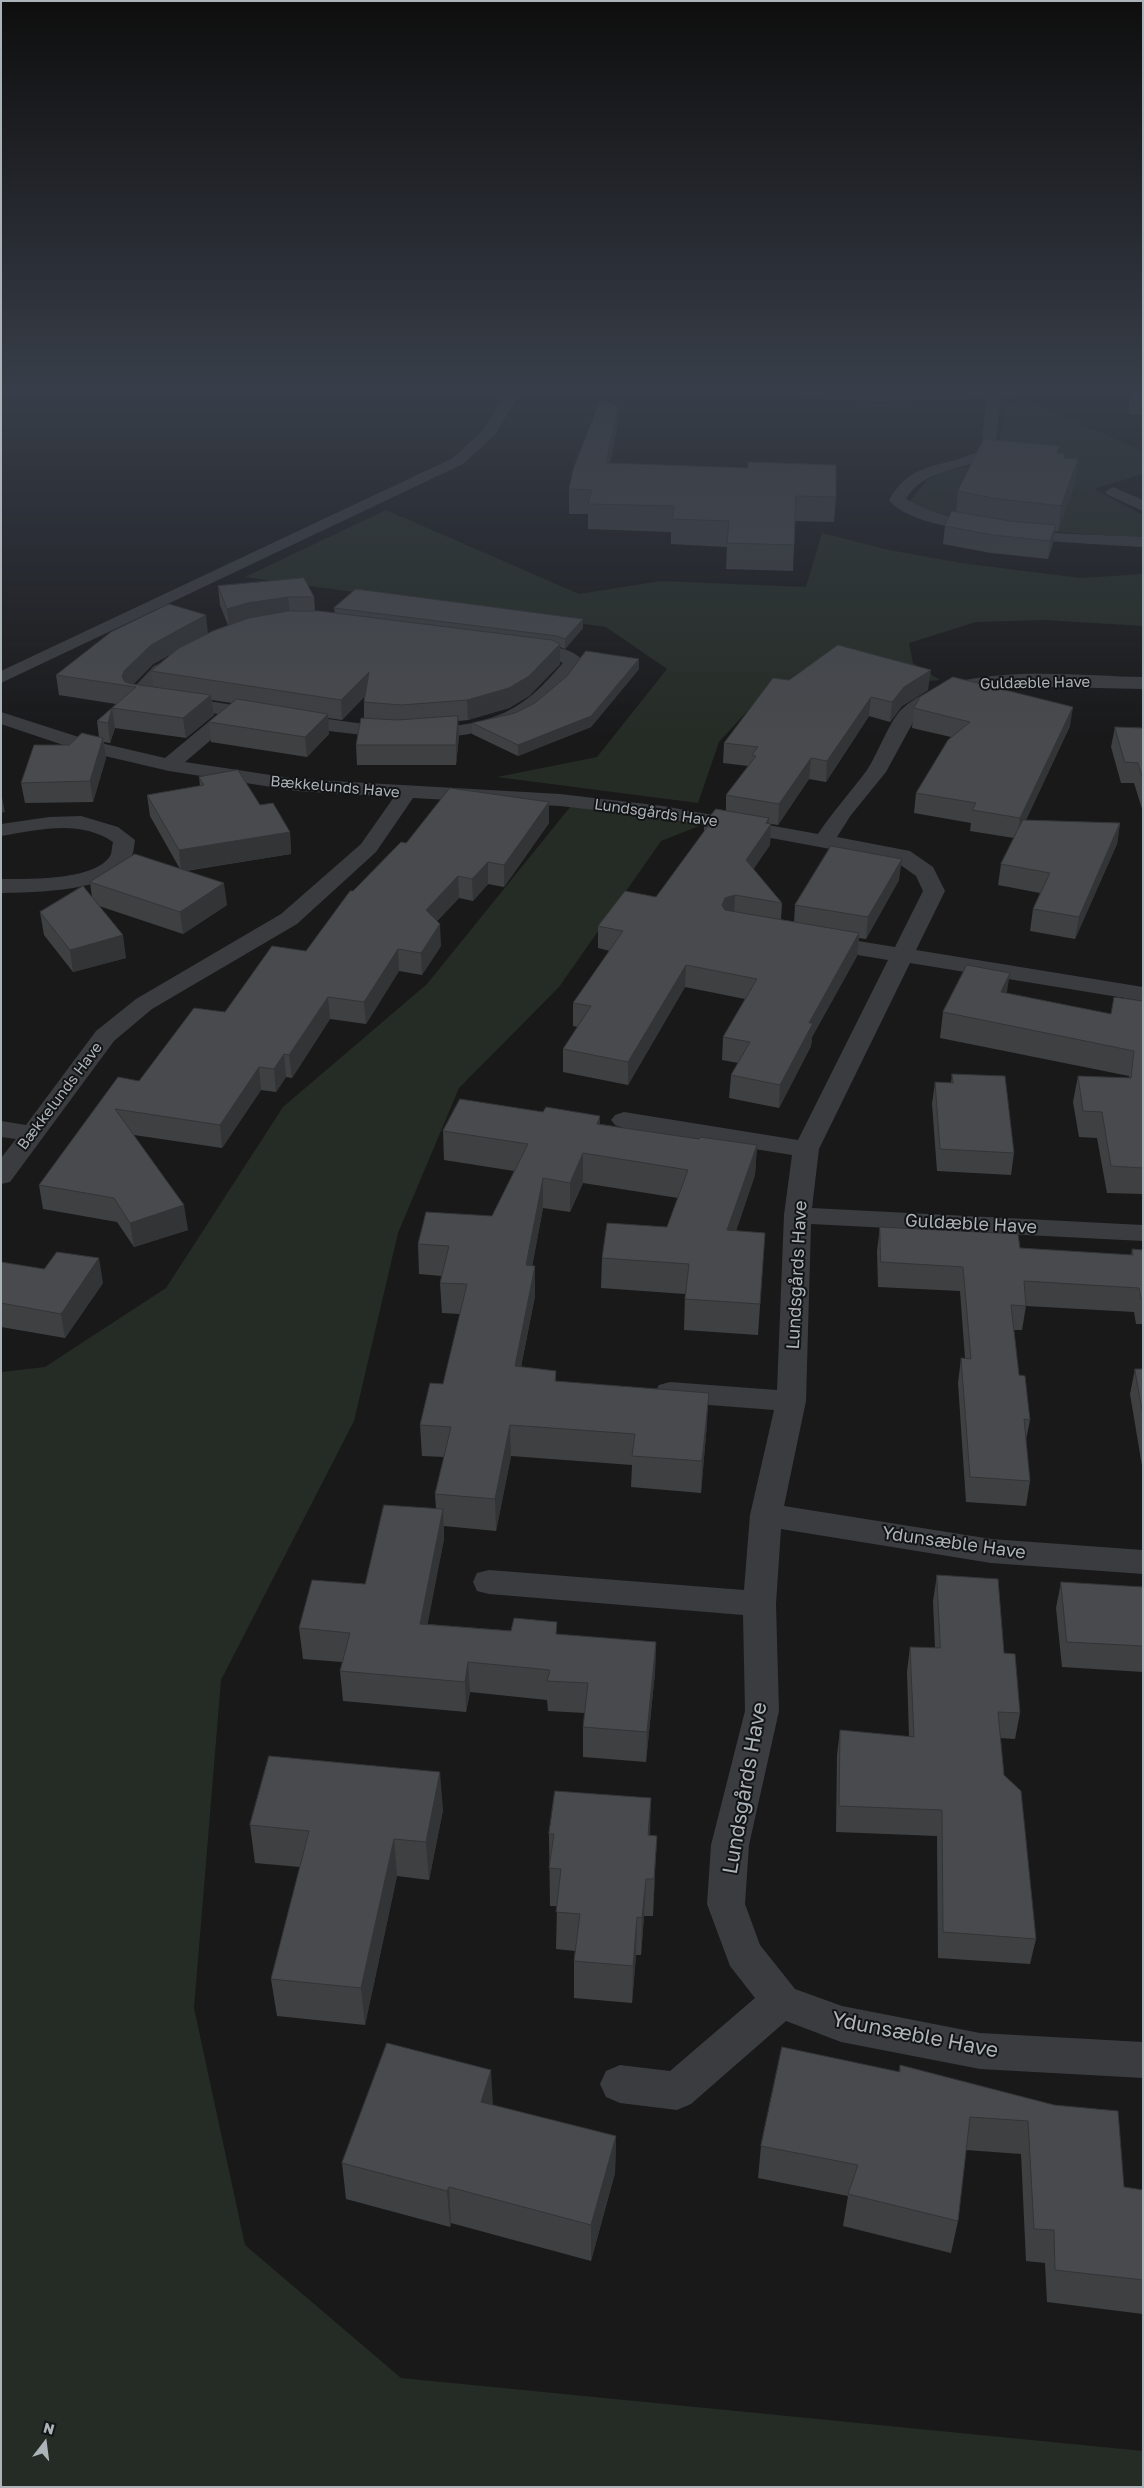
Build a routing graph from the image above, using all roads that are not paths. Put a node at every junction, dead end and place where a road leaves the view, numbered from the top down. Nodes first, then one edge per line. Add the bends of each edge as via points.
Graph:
1 (361, 507) edge
2 (904, 507) edge
3 (1143, 542) edge
4 (508, 647) edge
5 (199, 649) edge
6 (1, 678) edge
7 (1143, 683) edge
8 (234, 711) junction
9 (253, 714) edge
10 (273, 717) edge
11 (3, 721) edge
12 (168, 765) junction
13 (407, 792) junction
14 (1, 830) edge
15 (824, 841) junction
16 (1, 886) edge
17 (798, 938) edge
18 (903, 956) junction
19 (1143, 994) edge
20 (624, 1120) dead end
21 (1, 1129) edge
22 (32, 1133) junction
23 (806, 1149) junction
24 (1, 1176) edge
25 (798, 1215) junction
26 (1143, 1233) edge
27 (646, 1390) edge
28 (791, 1400) junction
29 (766, 1515) junction
30 (1143, 1562) edge
31 (489, 1582) dead end
32 (759, 1604) junction
33 (781, 2001) junction
34 (1143, 2060) edge
35 (620, 2084) dead end

1 - 6 street
2 - 3 street via 958,523 1037,535
4 - 10 street via 557,654 575,662 540,698 521,712 488,724 452,731 415,733 362,729
5 - 8 street via 160,670 135,696
7 - 15 street, Guldæble Have via 1006,680 946,690 909,712 876,772
8 - 9 street
8 - 12 street
11 - 12 street, Bækkelunds Have via 82,745
12 - 13 street, Bækkelunds Have via 297,785
13 - 15 street, Lundsgårds Have via 560,800 663,812
13 - 22 street, Bækkelunds Have via 369,848 289,920 144,1004 105,1036
14 - 16 street via 59,822 97,824 120,836 125,849 122,858 98,874 56,884
15 - 18 street, Lundsgårds Have via 902,856 925,872 934,891
17 - 18 street
18 - 19 street
18 - 23 street, Lundsgårds Have
20 - 23 street
21 - 22 street
22 - 24 street, Bækkelunds Have
23 - 25 street, Lundsgårds Have
25 - 26 street, Guldæble Have
25 - 28 street, Lundsgårds Have
27 - 28 street
28 - 29 street, Lundsgårds Have
29 - 30 street, Ydunsæble Have via 991,1551
29 - 32 street, Lundsgårds Have
31 - 32 street
32 - 33 street, Lundsgårds Have via 762,1711 730,1845 726,1904 744,1954
33 - 34 street, Ydunsæble Have via 841,2024 980,2051
33 - 35 street via 676,2091

